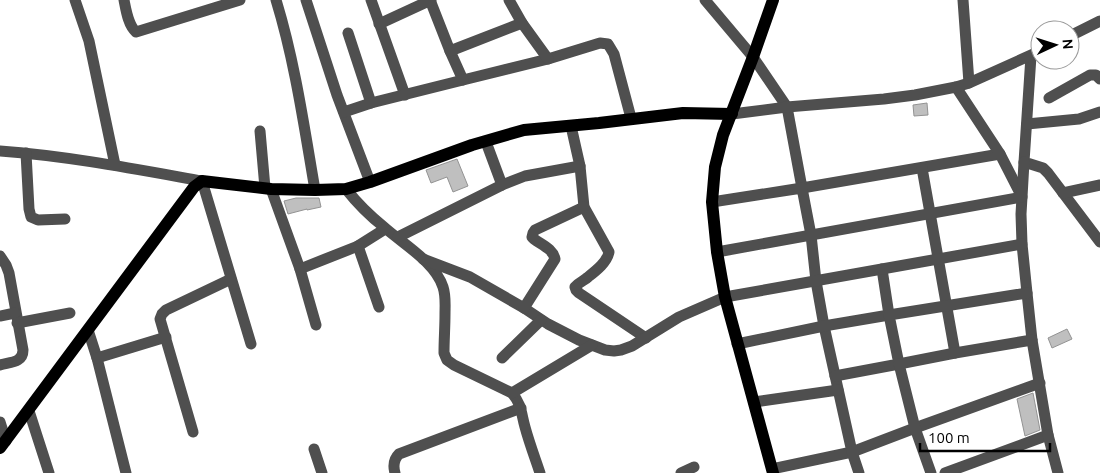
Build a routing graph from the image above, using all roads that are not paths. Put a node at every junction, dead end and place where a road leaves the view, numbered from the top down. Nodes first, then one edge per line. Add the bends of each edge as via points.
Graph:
1 (76, 0) edge
2 (124, 0) edge
3 (240, 0) edge
4 (276, 0) edge
5 (306, 0) edge
6 (371, 0) edge
7 (431, 0) edge
8 (509, 0) edge
9 (705, 0) edge
10 (773, 0) edge
11 (963, 0) edge
12 (1100, 21) edge
13 (522, 23) junction
14 (379, 24) junction
15 (1080, 31) edge
16 (348, 33) dead end
17 (450, 51) junction
18 (1030, 55) edge
19 (753, 57) junction
20 (548, 59) junction
21 (1033, 70) edge
22 (1100, 79) edge
23 (462, 80) junction
24 (969, 83) junction
25 (956, 86) junction
26 (405, 95) junction
27 (1049, 98) dead end
28 (371, 103) junction
29 (787, 107) junction
30 (344, 112) junction
31 (1100, 112) edge
32 (732, 114) junction
33 (630, 118) junction
34 (1027, 124) junction
35 (571, 126) junction
36 (260, 131) dead end
37 (486, 142) junction
38 (0, 151) edge
39 (26, 153) junction
40 (1000, 154) junction
41 (1024, 162) junction
42 (114, 165) junction
43 (580, 166) junction
44 (922, 168) junction
45 (202, 180) junction
46 (370, 182) junction
47 (1100, 184) edge
48 (502, 185) junction
49 (268, 188) junction
50 (346, 188) junction
51 (802, 188) junction
52 (315, 190) junction
53 (1063, 193) junction
54 (1022, 197) junction
55 (712, 202) junction
56 (584, 208) junction
57 (930, 213) junction
58 (65, 219) dead end
59 (386, 229) junction
60 (811, 235) junction
61 (398, 238) junction
62 (1100, 242) edge
63 (1022, 244) junction
64 (358, 246) junction
65 (716, 252) junction
66 (0, 256) edge
67 (424, 259) junction
68 (938, 259) junction
69 (300, 269) junction
70 (882, 269) junction
71 (231, 279) junction
72 (816, 281) junction
73 (1027, 293) junction
74 (724, 297) junction
75 (946, 306) junction
76 (379, 308) dead end
77 (524, 308) junction
78 (70, 313) dead end
79 (889, 315) junction
80 (0, 316) edge
81 (16, 318) junction
82 (541, 320) junction
83 (316, 325) dead end
84 (824, 326) junction
85 (88, 330) junction
86 (166, 337) junction
87 (646, 338) junction
88 (1032, 340) junction
89 (251, 344) dead end
90 (737, 344) junction
91 (592, 345) junction
92 (954, 352) junction
93 (97, 358) junction
94 (502, 358) dead end
95 (899, 364) junction
96 (0, 366) edge
97 (835, 376) junction
98 (1040, 383) junction
99 (838, 390) junction
100 (512, 393) junction
101 (754, 402) junction
102 (521, 408) junction
103 (29, 411) junction
104 (0, 422) edge
105 (915, 428) junction
106 (193, 432) dead end
107 (1048, 435) junction
108 (3, 445) edge
109 (314, 449) dead end
110 (852, 452) junction
111 (694, 467) dead end
112 (773, 471) edge
113 (49, 473) edge
114 (126, 473) edge
115 (322, 473) edge
116 (394, 473) edge
117 (540, 473) edge
118 (681, 473) edge
119 (859, 473) edge
120 (931, 473) edge
121 (945, 473) edge
122 (1058, 473) edge

1 - 42 street via 89,41
2 - 3 street via 131,26 136,32
4 - 52 street via 291,57
5 - 30 street
6 - 14 street
7 - 14 street
7 - 17 street
8 - 13 street
9 - 19 street
10 - 19 main road
11 - 24 street
12 - 15 street
13 - 17 street
13 - 20 street
14 - 26 street
16 - 28 street
17 - 23 street
18 - 24 street
19 - 29 street
19 - 32 main road
20 - 23 street
20 - 33 street via 600,43 608,44 614,54
21 - 34 street
22 - 27 street via 1096,75 1090,76
23 - 26 street
24 - 25 street
25 - 29 street via 884,99
25 - 40 street
26 - 28 street
28 - 30 street
29 - 32 street
29 - 51 street
30 - 46 street
31 - 34 street via 1084,118
32 - 33 main road via 683,113
32 - 55 main road via 715,167
33 - 35 main road
34 - 41 street
35 - 37 main road via 524,130
35 - 43 street
36 - 49 street
37 - 46 main road
37 - 48 street
38 - 39 street
39 - 42 street
39 - 58 street via 31,217 38,220
40 - 44 street
40 - 54 street
41 - 53 street via 1043,168
41 - 54 street
42 - 45 street
43 - 48 street via 525,176
43 - 56 street
44 - 51 street
44 - 57 street
45 - 49 main road
45 - 71 street
45 - 85 main road
46 - 50 main road
47 - 53 street
48 - 61 street
49 - 52 main road
49 - 69 street
50 - 52 main road
50 - 59 street via 356,202
51 - 55 street
51 - 60 street
53 - 62 street
54 - 57 street
54 - 63 street
55 - 65 main road
56 - 77 street via 533,233 532,237 552,252 555,260
56 - 87 street via 609,252 606,260 577,284 576,290
57 - 60 street
57 - 68 street
59 - 61 street
59 - 64 street
60 - 65 street
60 - 72 street
61 - 67 street
63 - 68 street
63 - 73 street
64 - 69 street
64 - 76 street
65 - 74 main road
66 - 81 street via 6,265
67 - 77 street via 470,276
67 - 100 street via 444,287 444,353 447,360
68 - 70 street
68 - 75 street
69 - 83 street
70 - 72 street
70 - 79 street
71 - 86 street via 166,310 160,319
71 - 89 street
72 - 74 street
72 - 84 street
73 - 75 street
73 - 88 street
74 - 87 street via 679,317
74 - 90 main road
75 - 79 street
75 - 92 street
77 - 82 street
78 - 81 street
79 - 84 street
79 - 95 street
80 - 81 street
81 - 96 street via 23,355
82 - 91 street
82 - 94 street
84 - 90 street
84 - 97 street
85 - 93 street
85 - 103 main road
86 - 93 street
86 - 106 street
87 - 91 street via 621,350 605,350
88 - 92 street
88 - 98 street
90 - 101 main road
91 - 100 street
92 - 95 street
93 - 114 street
95 - 97 street
95 - 105 street
97 - 99 street
98 - 105 street
98 - 107 street
99 - 101 street
99 - 110 street
100 - 102 street
101 - 112 main road
102 - 116 street via 399,454 395,458
102 - 117 street
103 - 108 main road
103 - 113 street
104 - 108 street
105 - 110 street
105 - 120 street
107 - 121 street
107 - 122 street
109 - 115 street
110 - 112 street
110 - 119 street
111 - 118 street

